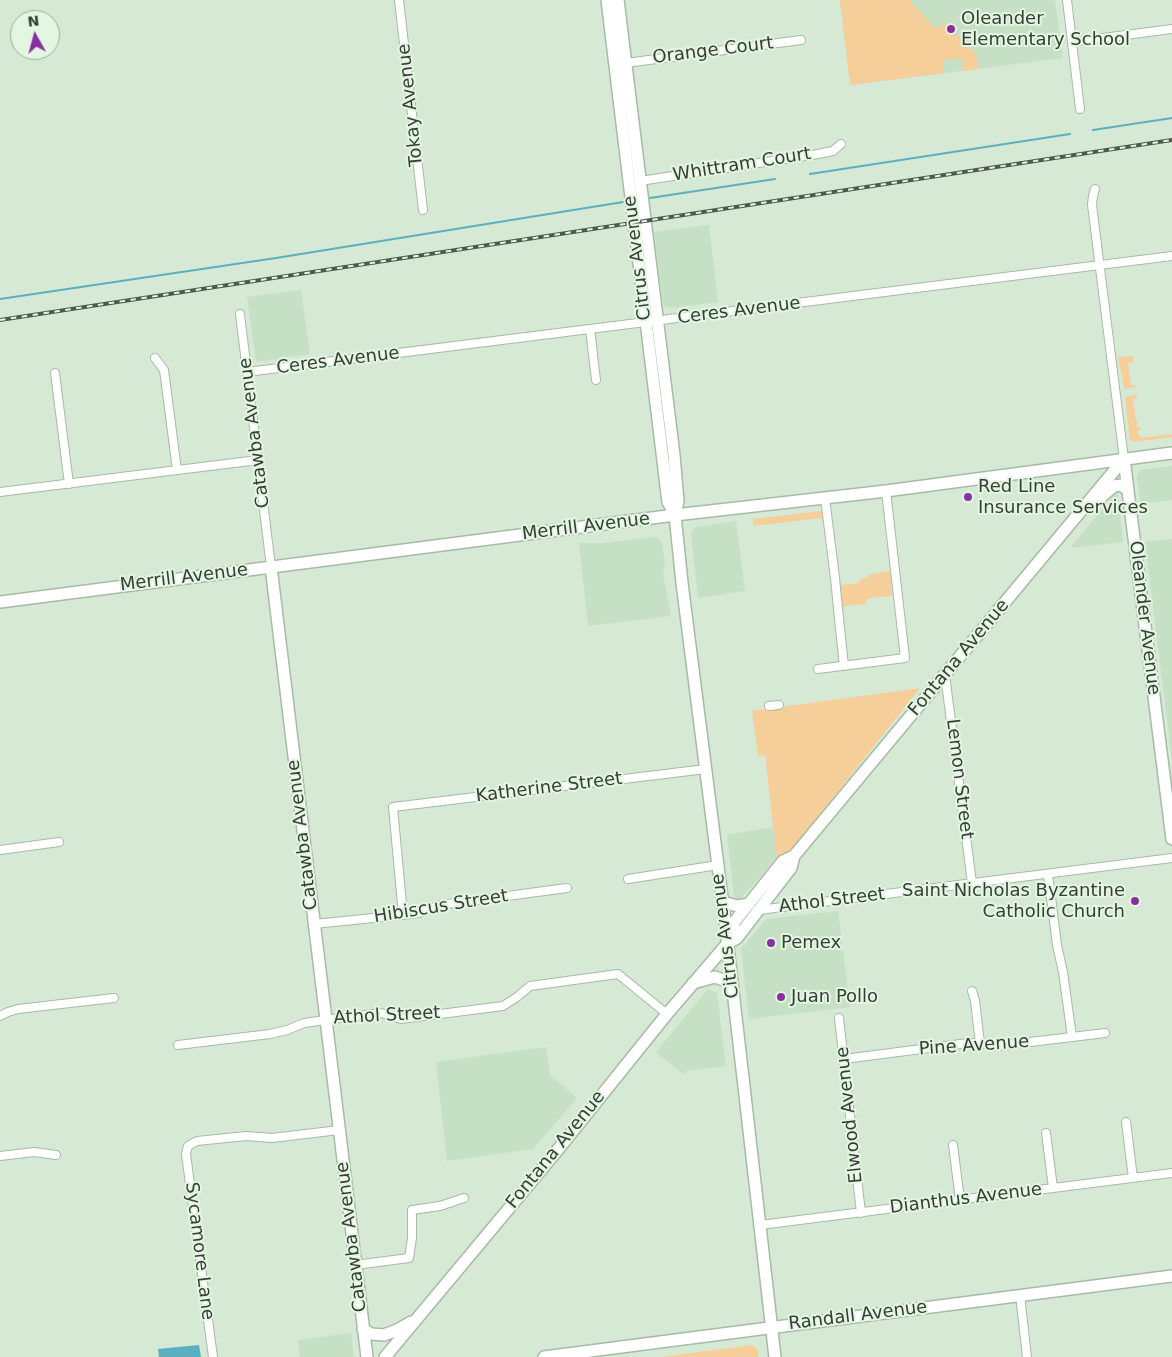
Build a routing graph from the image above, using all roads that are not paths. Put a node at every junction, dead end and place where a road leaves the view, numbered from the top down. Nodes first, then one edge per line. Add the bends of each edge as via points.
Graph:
1 (400, 0) edge
2 (607, 0) edge
3 (618, 0) edge
4 (1067, 0) edge
5 (1172, 29) edge
6 (801, 40) dead end
7 (1072, 42) junction
8 (626, 63) junction
9 (1080, 109) dead end
10 (841, 144) dead end
11 (640, 181) junction
12 (1095, 189) dead end
13 (637, 200) junction
14 (423, 210) dead end
15 (1172, 256) edge
16 (1100, 266) junction
17 (240, 314) dead end
18 (651, 322) junction
19 (590, 329) junction
20 (155, 358) dead end
21 (247, 372) junction
22 (55, 373) dead end
23 (596, 380) dead end
24 (1172, 453) edge
25 (1124, 459) junction
26 (258, 460) junction
27 (177, 470) junction
28 (69, 484) junction
29 (1128, 490) junction
30 (886, 491) junction
31 (0, 492) edge
32 (825, 498) junction
33 (1085, 507) junction
34 (675, 515) junction
35 (271, 567) junction
36 (0, 602) edge
37 (844, 666) junction
38 (818, 670) dead end
39 (945, 675) junction
40 (779, 705) dead end
41 (769, 706) dead end
42 (706, 769) junction
43 (1172, 839) edge
44 (58, 842) dead end
45 (0, 850) edge
46 (794, 856) junction
47 (1172, 858) edge
48 (718, 865) junction
49 (1048, 874) junction
50 (628, 878) dead end
51 (972, 883) junction
52 (567, 888) dead end
53 (722, 902) junction
54 (749, 904) junction
55 (759, 910) junction
56 (403, 915) junction
57 (314, 924) junction
58 (727, 944) junction
59 (732, 983) junction
60 (693, 984) junction
61 (972, 991) dead end
62 (114, 998) dead end
63 (667, 1014) junction
64 (0, 1016) edge
65 (839, 1018) dead end
66 (325, 1020) junction
67 (1105, 1033) dead end
68 (1072, 1037) junction
69 (980, 1043) junction
70 (178, 1045) dead end
71 (844, 1058) junction
72 (1126, 1122) dead end
73 (339, 1130) junction
74 (1046, 1133) dead end
75 (953, 1145) dead end
76 (56, 1155) dead end
77 (0, 1156) edge
78 (1172, 1173) edge
79 (1133, 1178) junction
80 (1053, 1188) junction
81 (464, 1198) dead end
82 (960, 1200) junction
83 (861, 1213) junction
84 (760, 1226) junction
85 (355, 1265) junction
86 (1172, 1276) edge
87 (1020, 1295) junction
88 (417, 1319) junction
89 (772, 1327) junction
90 (363, 1329) junction
91 (213, 1357) edge
92 (367, 1357) edge
93 (385, 1357) edge
94 (544, 1357) edge
95 (775, 1357) edge
96 (1027, 1357) edge

1 - 14 street, Tokay Avenue
2 - 13 main road, Citrus Avenue
3 - 8 main road, Citrus Avenue
4 - 7 street
5 - 7 street
6 - 8 street, Orange Court
7 - 9 street
8 - 11 main road, Citrus Avenue
10 - 11 street, Whittram Court via 834,151 818,154
11 - 13 main road, Citrus Avenue
12 - 16 street, Oleander Avenue via 1092,205
13 - 18 main road, Citrus Avenue
15 - 16 street, Ceres Avenue
16 - 18 street, Ceres Avenue
16 - 25 street, Oleander Avenue
17 - 21 street, Catawba Avenue
18 - 19 street, Ceres Avenue
18 - 34 main road, Citrus Avenue via 674,454 678,501
19 - 21 street, Ceres Avenue
19 - 23 street
20 - 27 street via 164,370
21 - 26 street, Catawba Avenue
22 - 28 street
24 - 25 main road, Merrill Avenue
25 - 29 main road, Oleander Avenue
25 - 30 main road, Merrill Avenue
25 - 33 main road, Fontana Avenue
26 - 27 street
26 - 35 street, Catawba Avenue
27 - 28 street
28 - 31 street
29 - 33 main road via 1114,486 1094,504
29 - 43 main road, Oleander Avenue
30 - 32 main road, Merrill Avenue
30 - 37 street via 905,658
32 - 34 main road, Merrill Avenue
32 - 37 street
33 - 39 main road, Fontana Avenue
34 - 35 main road, Merrill Avenue
34 - 42 main road, Citrus Avenue
35 - 36 main road, Merrill Avenue
35 - 57 main road, Catawba Avenue
37 - 38 street
39 - 46 main road, Fontana Avenue
39 - 51 street, Lemon Street
40 - 41 street
42 - 48 main road, Citrus Avenue
42 - 56 street, Katherine Street via 392,807
44 - 45 street
46 - 54 main road, Fontana Avenue via 783,861
46 - 55 main road, Fontana Avenue via 791,868
47 - 49 street, Athol Street
48 - 50 street
48 - 53 main road, Citrus Avenue
49 - 51 street, Athol Street
49 - 68 street
51 - 55 street, Athol Street
52 - 56 street, Hibiscus Street via 440,904 419,913
53 - 54 main road via 738,906
53 - 58 main road, Citrus Avenue
54 - 58 main road, Fontana Avenue via 735,921
55 - 58 main road, Fontana Avenue via 737,938
56 - 57 street, Hibiscus Street
57 - 66 main road, Catawba Avenue
58 - 59 main road, Citrus Avenue
58 - 60 main road, Fontana Avenue
59 - 60 main road via 715,978
59 - 84 main road, Citrus Avenue
60 - 63 main road, Fontana Avenue
61 - 69 street
62 - 64 street via 18,1009
63 - 66 street, Athol Street via 618,974 530,986 503,1006 401,1019 381,1013
63 - 88 main road, Fontana Avenue
65 - 71 street, Elwood Avenue
66 - 70 street, Athol Street via 270,1034
66 - 73 main road, Catawba Avenue
67 - 68 street, Pine Avenue
68 - 69 street, Pine Avenue via 997,1046
69 - 71 street, Pine Avenue
71 - 83 street, Elwood Avenue
72 - 79 street
73 - 85 main road, Catawba Avenue
73 - 91 street, Sycamore Lane via 272,1138 246,1136 197,1141 188,1146 186,1154
74 - 80 street
75 - 82 street
76 - 77 street via 34,1152
78 - 79 street, Dianthus Avenue
79 - 80 street, Dianthus Avenue
80 - 82 street, Dianthus Avenue
81 - 85 street via 412,1210 409,1258
82 - 83 street, Dianthus Avenue
83 - 84 street, Dianthus Avenue
84 - 89 main road, Citrus Avenue
85 - 90 main road, Catawba Avenue
86 - 87 main road, Randall Avenue
87 - 89 main road, Randall Avenue
87 - 96 street
88 - 90 main road via 384,1335 371,1334
88 - 93 main road, Fontana Avenue
89 - 94 main road, Randall Avenue
89 - 95 main road, Citrus Avenue
90 - 92 main road, Catawba Avenue

